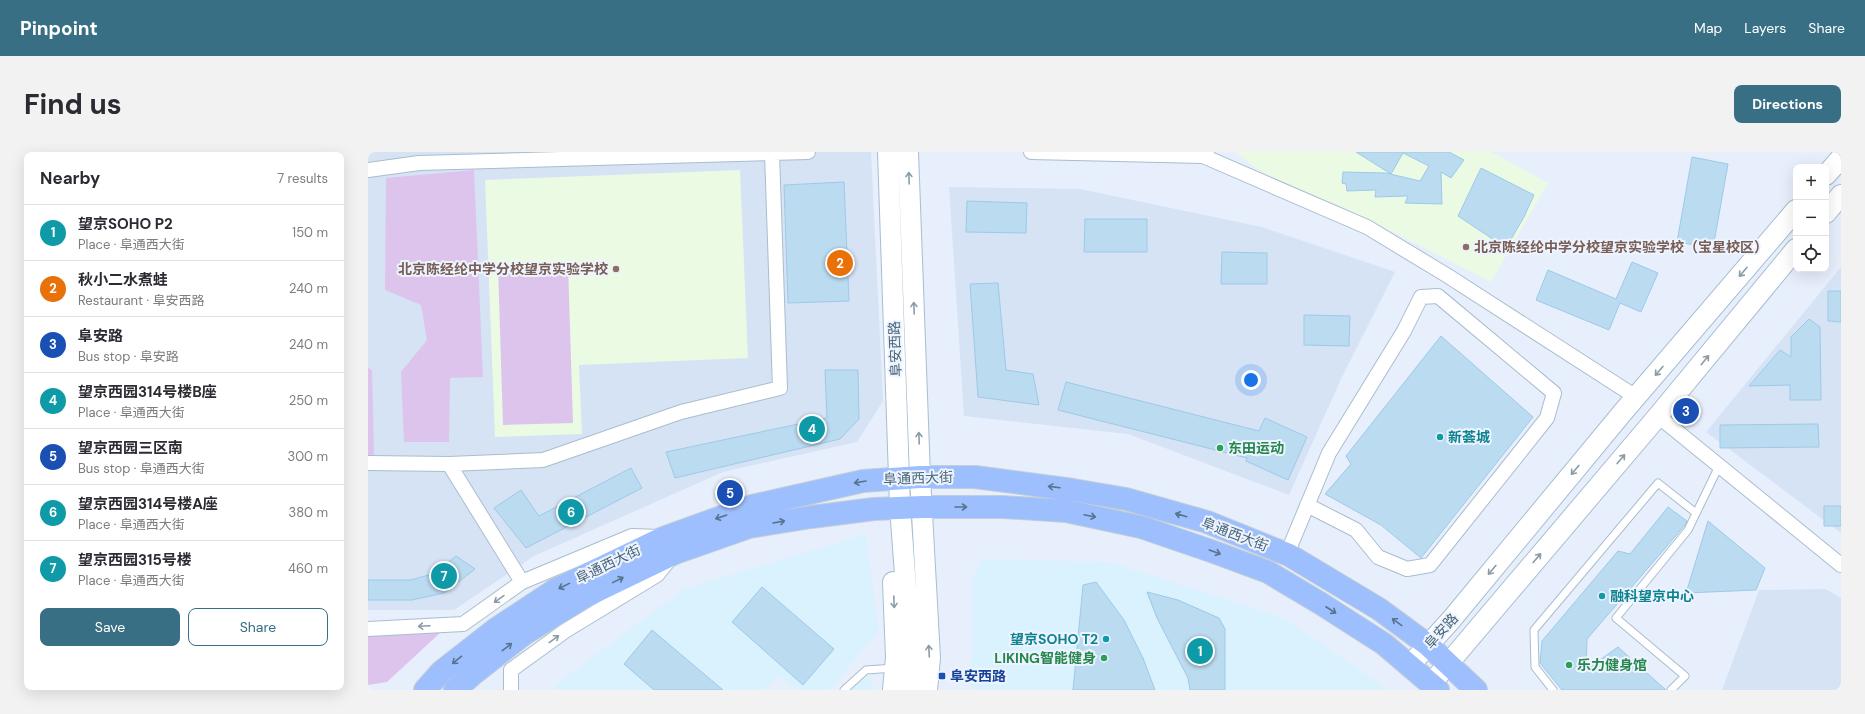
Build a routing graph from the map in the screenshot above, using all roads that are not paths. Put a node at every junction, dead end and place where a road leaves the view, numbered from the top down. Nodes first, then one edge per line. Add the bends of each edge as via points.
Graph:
1 (808, 152) edge
2 (877, 152) edge
3 (888, 152) edge
4 (908, 152) edge
5 (1030, 152) edge
6 (772, 153) edge
7 (1205, 154) edge
8 (419, 157) edge
9 (1841, 158) edge
10 (368, 170) edge
11 (1829, 172) edge
12 (1841, 195) edge
13 (1829, 209) edge
14 (1793, 214) edge
15 (1793, 253) edge
16 (1636, 397) junction
17 (1658, 416) junction
18 (368, 463) edge
19 (449, 464) junction
20 (1719, 466) junction
21 (902, 478) junction
22 (1307, 505) junction
23 (894, 507) junction
24 (922, 507) junction
25 (1696, 513) junction
26 (669, 545) junction
27 (1287, 554) junction
28 (1841, 565) edge
29 (522, 582) junction
30 (1467, 601) junction
31 (1484, 621) junction
32 (368, 629) edge
33 (1428, 645) junction
34 (1449, 663) junction
35 (1410, 665) junction
36 (895, 668) junction
37 (1434, 687) edge
38 (425, 690) edge
39 (455, 690) edge
40 (511, 690) edge
41 (844, 690) edge
42 (893, 690) edge
43 (909, 690) edge
44 (926, 690) edge
45 (1476, 690) edge
46 (1553, 690) edge
47 (1671, 690) edge

1 - 6 street
2 - 21 main road via 882,256 881,302
3 - 21 main road, 阜安西路
21 -> 4 main road, 阜安西路
5 - 7 street
6 - 8 street
6 - 19 street via 780,388 681,412 543,460
7 - 16 street via 1367,227
8 - 10 street
9 - 11 main road
12 - 13 main road
14 -> 16 main road, 阜安路
17 -> 15 main road, 阜安路
16 -> 30 main road, 阜安路
17 - 20 street
31 -> 17 main road, 阜安路
18 - 19 street
19 - 29 street
20 - 25 lane
20 - 28 street
21 - 23 main road, 阜安西路
21 - 24 main road, 阜安西路
21 -> 26 main road, 阜通西大街 via 863,481 752,506
27 -> 21 main road, 阜通西大街 via 1207,522 1126,499 975,477
22 - 22 street via 1329,453 1422,297 1438,296 1554,393 1547,418 1430,565 1407,568 1378,557 1356,530
22 - 27 street
23 - 24 main road, 阜通西大街
26 -> 23 main road, 阜通西大街 via 811,516
23 -> 36 main road via 892,550
23 - 43 main road, 阜安西路 via 911,655
24 -> 35 main road, 阜通西大街 via 1003,507 1066,511 1141,527 1268,572 1378,640
44 -> 24 main road, 阜安西路 via 930,658
25 - 46 lane via 1658,483 1534,630 1534,667
25 - 47 lane via 1688,530 1616,618 1685,676
26 - 29 street via 632,536
26 -> 38 main road, 阜通西大街 via 555,590 496,629 441,672
39 -> 26 main road, 阜通西大街 via 524,634
40 -> 26 street via 511,670 565,631 657,575
33 -> 27 main road, 阜通西大街 via 1379,609
29 -> 32 street via 463,624
30 - 31 main road via 1469,616
30 - 33 main road, 阜安路
31 - 34 main road, 阜安路
33 - 34 main road, 阜通西大街
33 - 35 main road, 阜安路
34 - 37 main road, 阜安路
34 - 45 main road, 阜通西大街
35 - 37 main road, 阜通西大街
36 - 41 lane via 866,670
36 - 42 main road

